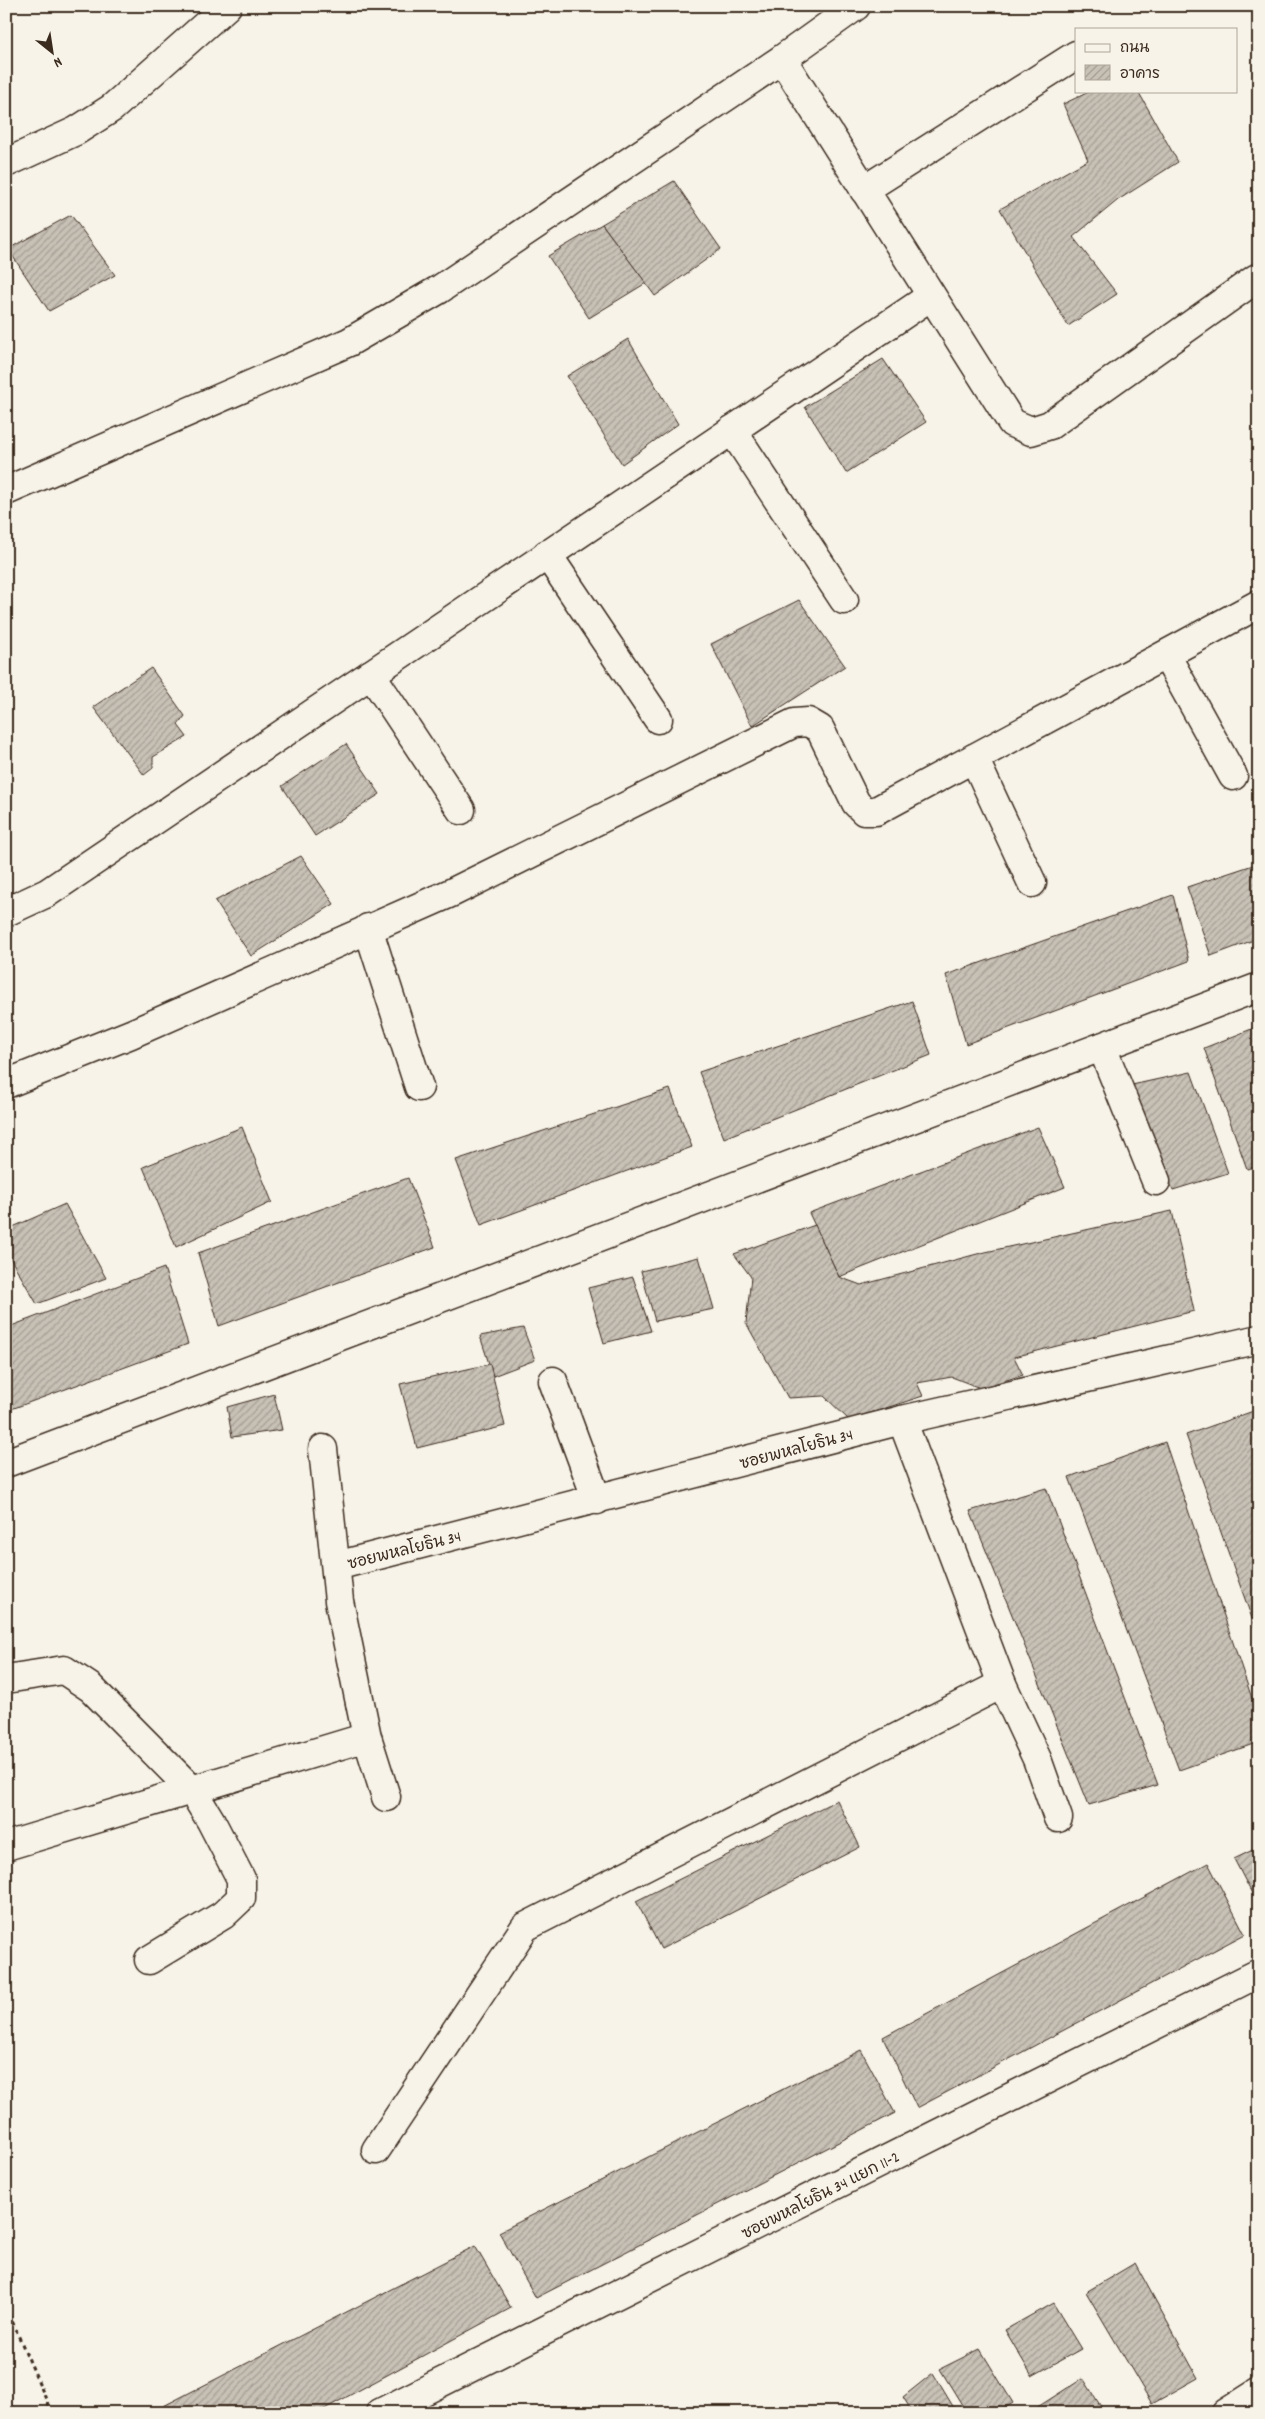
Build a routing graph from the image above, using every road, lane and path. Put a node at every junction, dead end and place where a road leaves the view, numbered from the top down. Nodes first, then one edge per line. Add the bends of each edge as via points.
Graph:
1 (227, 6) edge
2 (856, 6) edge
3 (1075, 56) edge
4 (782, 59) junction
5 (6, 163) edge
6 (864, 190) junction
7 (1257, 278) dead end
8 (931, 296) junction
9 (732, 430) junction
10 (6, 491) edge
11 (547, 554) junction
12 (844, 600) dead end
13 (1259, 604) edge
14 (1166, 655) junction
15 (371, 674) junction
16 (658, 719) dead end
17 (974, 758) junction
18 (1233, 776) dead end
19 (461, 810) dead end
20 (1032, 883) dead end
21 (6, 912) edge
22 (368, 928) junction
23 (1259, 987) edge
24 (1102, 1047) junction
25 (6, 1084) edge
26 (419, 1087) dead end
27 (1156, 1182) dead end
28 (1259, 1338) edge
29 (553, 1381) dead end
30 (902, 1420) junction
31 (323, 1450) dead end
32 (6, 1462) edge
33 (597, 1500) junction
34 (336, 1566) junction
35 (6, 1679) edge
36 (1002, 1684) junction
37 (367, 1737) junction
38 (192, 1790) junction
39 (386, 1797) dead end
40 (1058, 1818) dead end
41 (6, 1846) edge
42 (148, 1960) dead end
43 (1259, 1973) edge
44 (376, 2150) dead end
45 (6, 2307) edge
46 (1259, 2392) edge
47 (52, 2413) edge
48 (380, 2413) edge
49 (1226, 2413) edge

1 - 5 street via 112,108 76,131
2 - 4 street
3 - 6 street
4 - 6 street
4 - 10 street via 440,289 349,342
6 - 8 street
7 - 8 street via 1050,425 1031,431 1012,423
8 - 9 street
9 - 11 street
9 - 12 street
11 - 15 street
11 - 16 street
13 - 14 street
14 - 17 street
14 - 18 street
15 - 19 street
15 - 21 street via 47,893
17 - 20 street
17 - 22 street via 876,811 864,811 856,803 820,729 808,722 794,723 452,892
22 - 25 street via 131,1034
22 - 26 street
23 - 24 street
24 - 27 street
24 - 32 street
28 - 30 street, ซอยพหลโยธิน 34
29 - 33 street
30 - 33 street, ซอยพหลโยธิน 34
30 - 36 street
31 - 34 street
33 - 34 street, ซอยพหลโยธิน 34
34 - 37 street via 339,1601
35 - 38 street via 64,1670 91,1688
36 - 40 street via 1037,1759
36 - 44 street via 525,1927
37 - 38 street
37 - 39 street
38 - 41 street
38 - 42 street via 242,1879 241,1898 223,1915
43 - 48 street, ซอยพหลโยธิน 34 แยก 11-2
45 - 47 path
46 - 49 street

